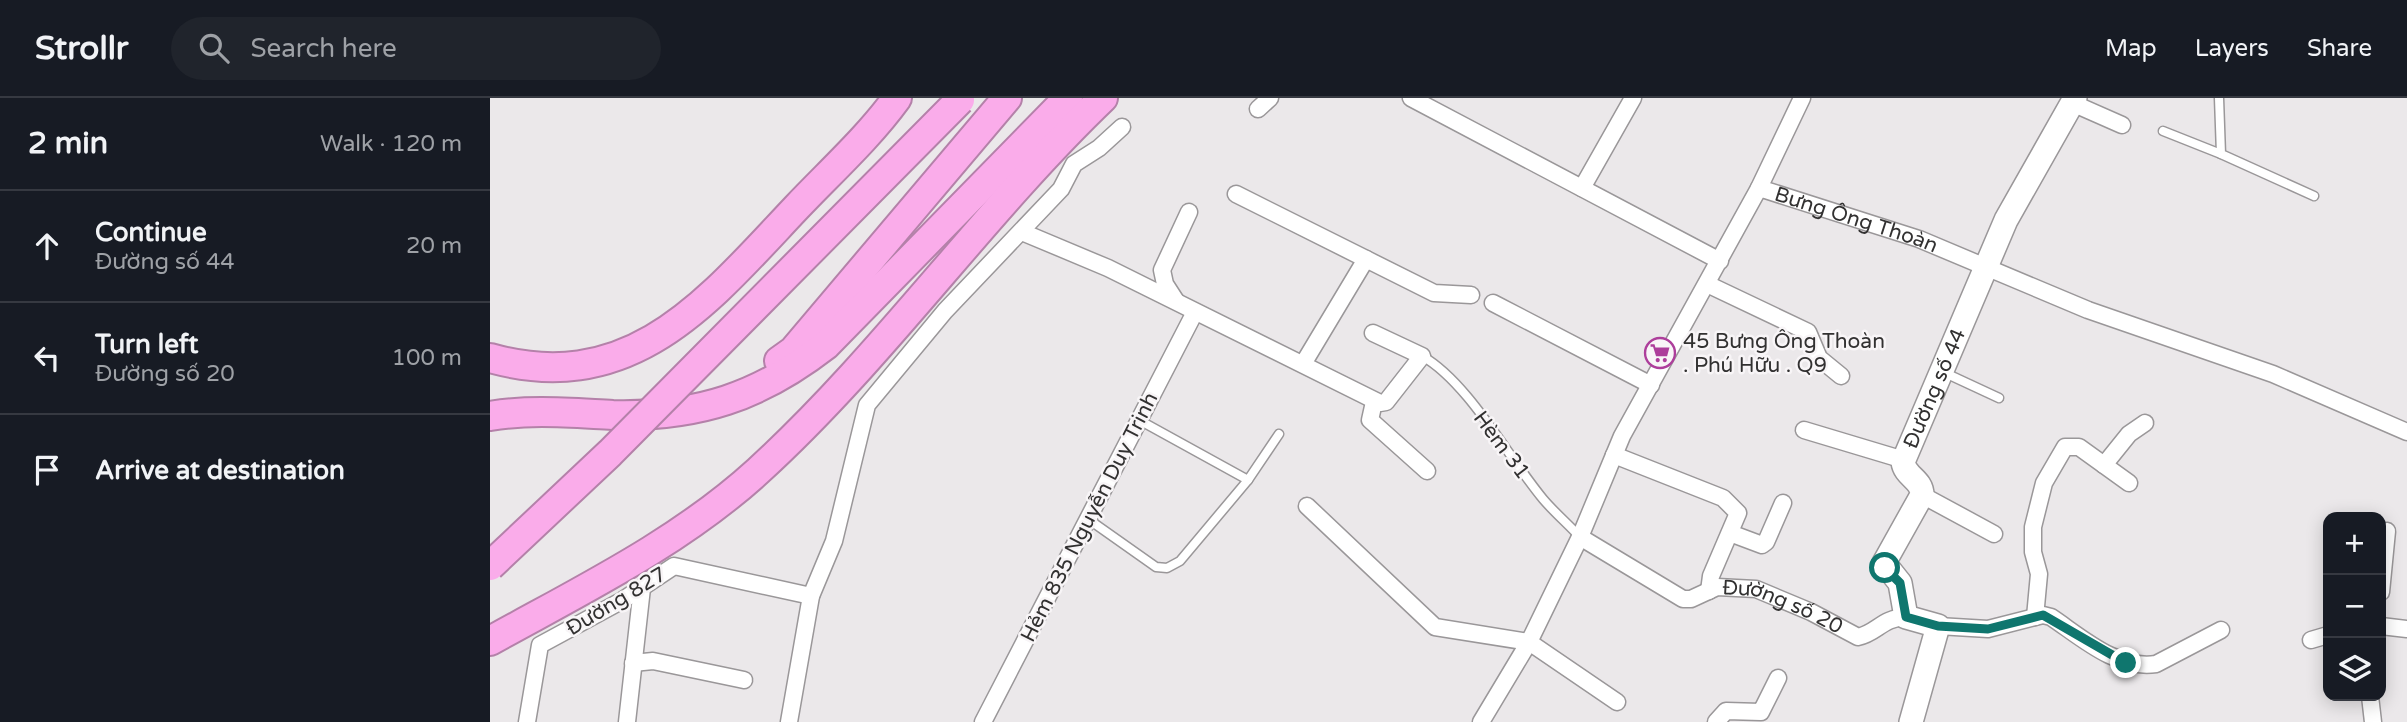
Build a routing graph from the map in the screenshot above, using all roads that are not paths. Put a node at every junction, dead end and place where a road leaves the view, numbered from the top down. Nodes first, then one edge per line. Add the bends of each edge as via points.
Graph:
1 (897, 98) edge
2 (1007, 98) edge
3 (1068, 98) edge
4 (1103, 98) edge
5 (1411, 98) edge
6 (1633, 98) edge
7 (1802, 98) edge
8 (2219, 98) edge
9 (961, 99) edge
10 (2073, 100) edge
11 (2122, 125) dead end
12 (1122, 127) dead end
13 (2163, 131) dead end
14 (2221, 154) junction
15 (1583, 188) junction
16 (1759, 188) junction
17 (1236, 194) dead end
18 (2314, 196) dead end
19 (1189, 212) dead end
20 (1022, 232) junction
21 (1366, 259) junction
22 (1720, 261) junction
23 (1986, 266) junction
24 (1707, 284) junction
25 (1471, 295) dead end
26 (1177, 303) junction
27 (1493, 303) dead end
28 (1195, 312) junction
29 (1373, 333) dead end
30 (1422, 356) junction
31 (490, 358) edge
32 (1303, 364) junction
33 (1943, 372) junction
34 (1841, 376) dead end
35 (1651, 385) junction
36 (1999, 398) dead end
37 (1374, 402) junction
38 (681, 413) junction
39 (490, 416) edge
40 (1139, 420) junction
41 (2145, 423) dead end
42 (1804, 430) dead end
43 (2407, 432) edge
44 (1279, 434) dead end
45 (1614, 455) junction
46 (1904, 460) junction
47 (2104, 465) junction
48 (1427, 471) dead end
49 (1248, 480) junction
50 (2129, 483) dead end
51 (1922, 495) junction
52 (1783, 503) dead end
53 (1307, 506) dead end
54 (1088, 519) junction
55 (2387, 531) dead end
56 (1730, 533) junction
57 (1994, 534) dead end
58 (1580, 537) junction
59 (490, 566) edge
60 (2383, 575) edge
61 (642, 588) junction
62 (1709, 591) junction
63 (811, 596) junction
64 (1906, 617) junction
65 (2035, 617) junction
66 (1938, 626) junction
67 (2386, 627) edge
68 (2407, 629) edge
69 (2221, 630) dead end
70 (2323, 636) edge
71 (2311, 640) dead end
72 (490, 641) edge
73 (1530, 642) junction
74 (633, 663) junction
75 (1778, 678) dead end
76 (744, 680) dead end
77 (2371, 701) edge
78 (1617, 702) dead end
79 (528, 722) edge
80 (626, 722) edge
81 (789, 722) edge
82 (983, 722) edge
83 (1481, 722) edge
84 (1716, 722) edge
85 (1911, 722) edge
86 (2373, 722) edge

1 - 31 highway via 720,289 676,327 607,360 563,368
2 - 38 highway via 793,351 729,393
3 - 38 highway via 826,345 790,373 732,401
4 - 72 highway via 828,402 757,471 645,556
5 - 15 street
6 - 15 street
7 - 16 street
8 - 14 lane
9 - 59 highway, bridge via 610,453
10 - 11 street
10 - 23 street via 2006,220
12 - 20 street via 1074,164 1061,189
13 - 14 lane
14 - 18 lane
15 - 22 street
16 - 22 street, Bưng Ông Thoàn
16 - 23 street, Bưng Ông Thoàn via 1919,239
17 - 21 street
19 - 26 street via 1162,270
20 - 26 street
20 - 63 street via 945,311 867,405 834,541
21 - 25 street via 1434,293
21 - 32 street
22 - 24 street, Bưng Ông Thoàn
23 - 33 street, Đường số 44
23 - 43 street, Bưng Ông Thoàn via 2088,310 2273,374
24 - 34 street via 1808,332 1819,358
24 - 35 street, Bưng Ông Thoàn
26 - 28 street
27 - 35 street
28 - 32 street
28 - 40 street, Hẻm 835 Nguyễn Duy Trinh
29 - 30 street
30 - 37 street via 1386,402
30 - 58 lane, Hèm 31 via 1439,367 1543,499
32 - 37 street
33 - 36 lane
33 - 46 street, Đường số 44
35 - 45 street, Bưng Ông Thoàn
37 - 48 street via 1370,420
38 - 39 highway
40 - 49 lane
40 - 54 street, Hẻm 835 Nguyễn Duy Trinh
41 - 47 street via 2129,434
42 - 46 street
44 - 49 lane
45 - 56 street via 1723,498 1738,513
45 - 58 street, Bưng Ông Thoàn
46 - 51 street, Đường số 44 via 1905,470 1918,481
47 - 50 street
47 - 65 street via 2079,447 2065,447 2044,484 2032,540 2039,574
49 - 54 lane via 1180,561 1167,568 1156,567
51 - 57 street
51 - 64 street via 1884,558 1885,568 1900,583
52 - 56 street via 1762,545
53 - 73 street via 1435,627
54 - 82 street, Hẻm 835 Nguyễn Duy Trinh
55 - 60 street
56 - 62 street
58 - 62 street, Đường số 20 via 1675,597 1691,600
58 - 73 street, Bưng Ông Thoàn
61 - 63 street, Đường 827 via 674,566
61 - 74 street
61 - 79 street, Đường 827 via 540,645
62 - 64 street, Đường số 20 via 1726,586 1756,589 1858,637 1887,619
63 - 81 street
64 - 66 street
65 - 66 street via 1988,629
65 - 69 street via 2051,617 2116,659 2147,666
66 - 85 street
67 - 68 street
70 - 71 street
73 - 78 street
73 - 83 street, Bưng Ông Thoàn
74 - 76 street via 653,661
74 - 80 street
75 - 84 street via 1761,712 1726,711
77 - 86 street

